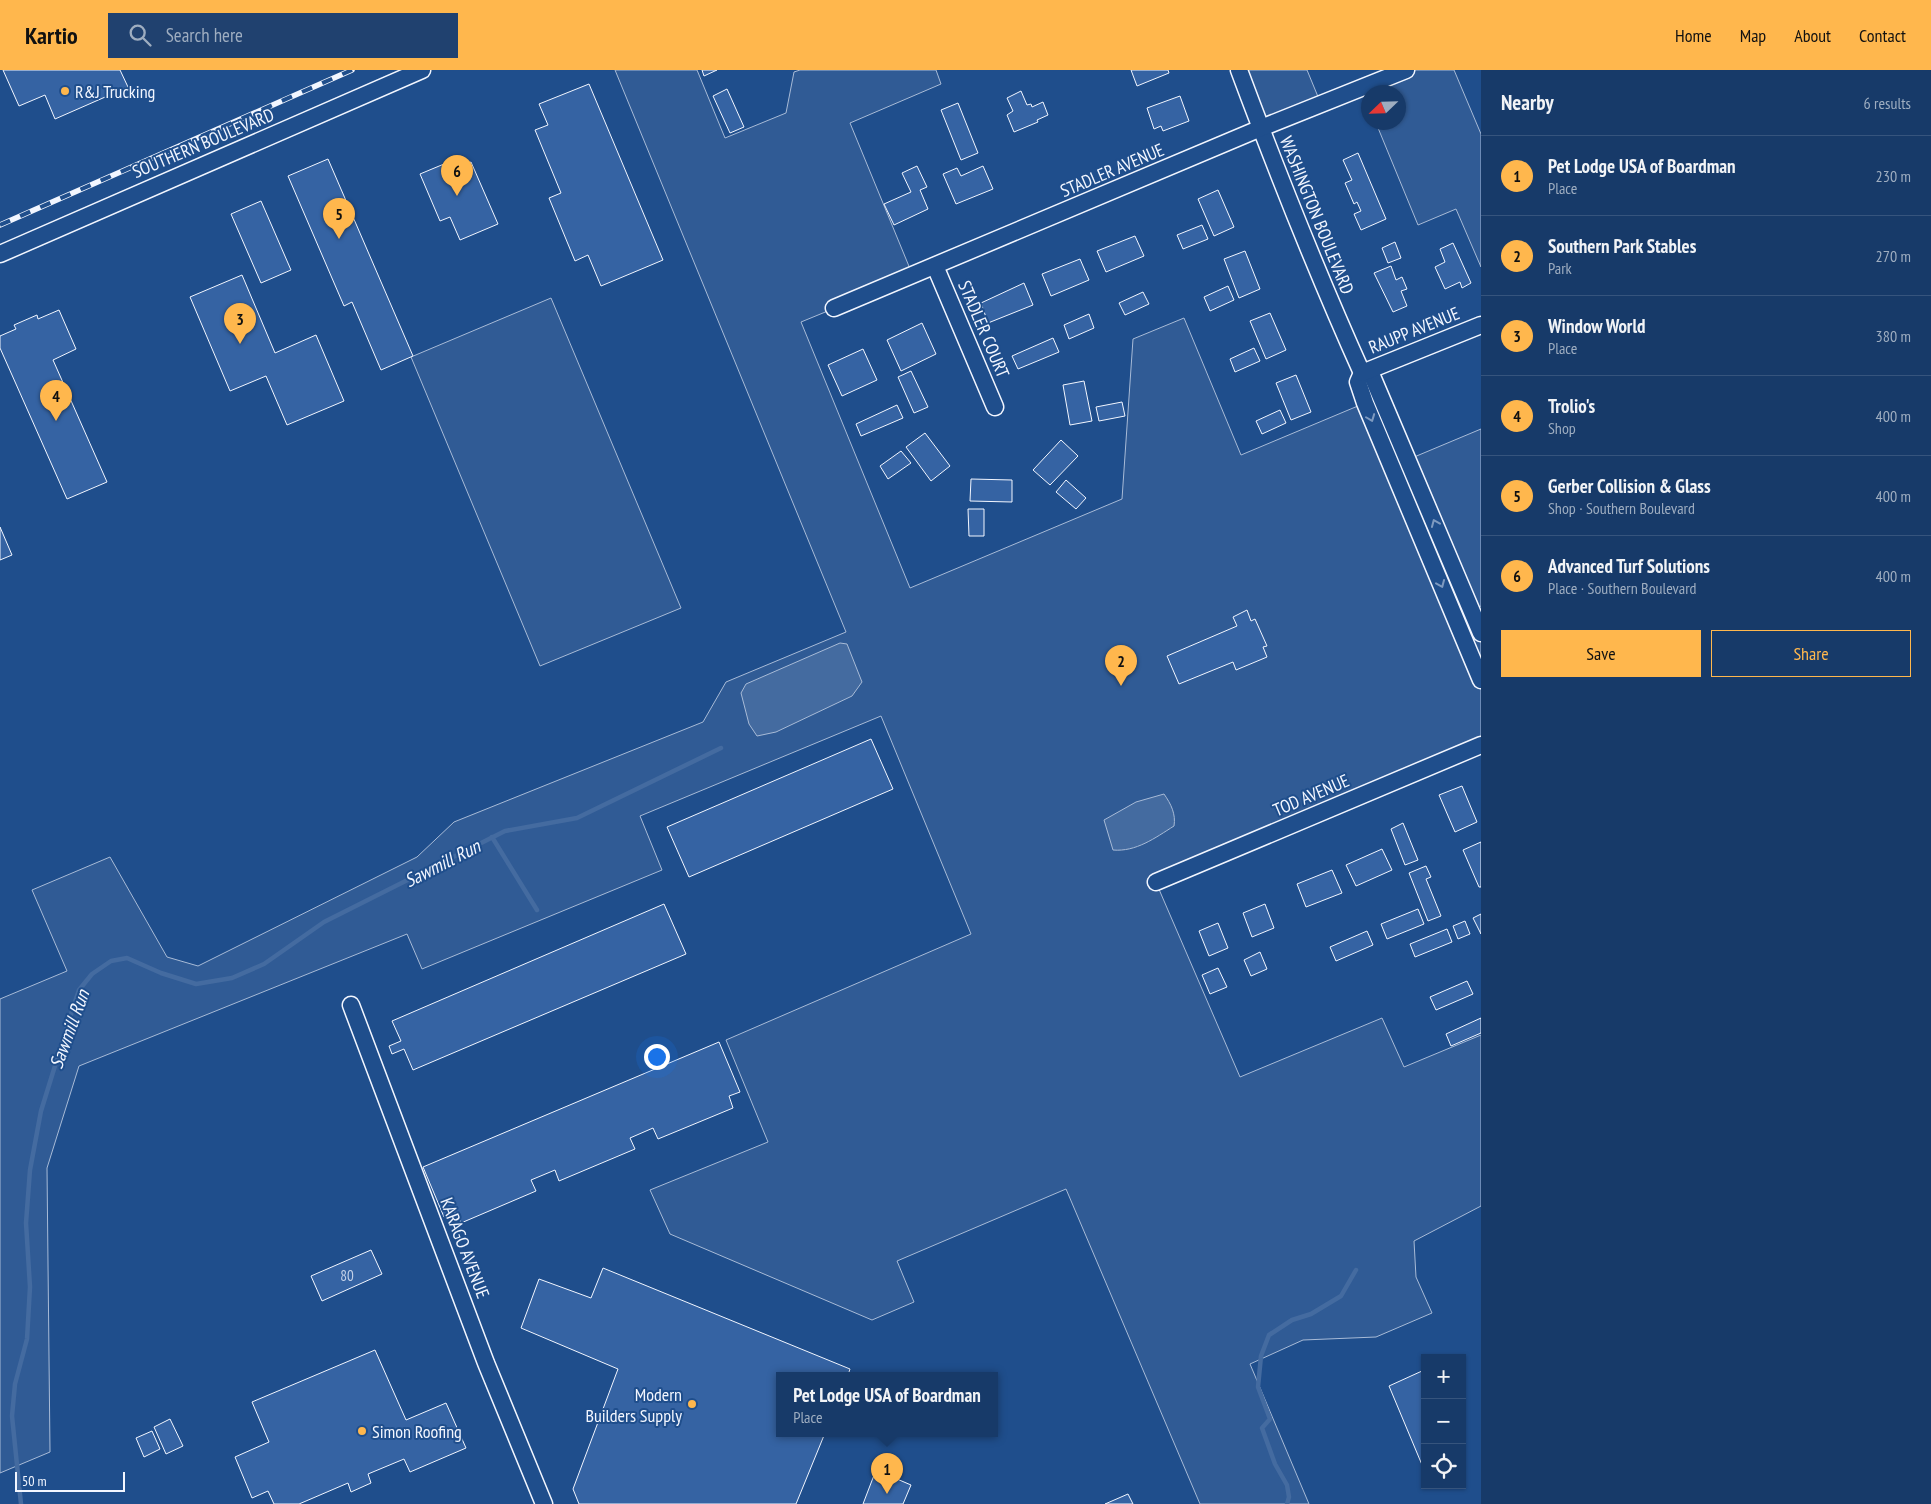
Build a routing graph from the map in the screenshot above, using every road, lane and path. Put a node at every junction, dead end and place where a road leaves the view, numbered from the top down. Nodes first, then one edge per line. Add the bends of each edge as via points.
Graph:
1 (422, 70) edge
2 (1239, 70) edge
3 (1406, 70) edge
4 (1261, 128) junction
5 (0, 254) edge
6 (935, 266) junction
7 (834, 308) dead end
8 (1481, 325) edge
9 (1362, 373) junction
10 (995, 407) dead end
11 (1447, 551) junction
12 (1430, 558) junction
13 (1481, 633) edge
14 (1481, 680) edge
15 (1481, 745) edge
16 (1156, 882) dead end
17 (351, 1005) dead end
18 (544, 1504) edge

1 - 5 street, SOUTHERN BOULEVARD
2 - 4 street, WASHINGTON BOULEVARD
3 - 4 street, STADLER AVENUE
4 - 6 street, STADLER AVENUE
4 - 9 street, WASHINGTON BOULEVARD via 1291,208
6 - 7 street, STADLER AVENUE
6 - 10 street, STADLER COURT
8 - 9 street, RAUPP AVENUE
11 -> 9 street, WASHINGTON BOULEVARD via 1372,376
9 -> 12 street, WASHINGTON BOULEVARD via 1358,382
11 - 12 street
11 - 13 street, WASHINGTON BOULEVARD
12 -> 14 street, WASHINGTON BOULEVARD
15 - 16 street, TOD AVENUE
17 - 18 street, KARAGO AVENUE via 486,1363

